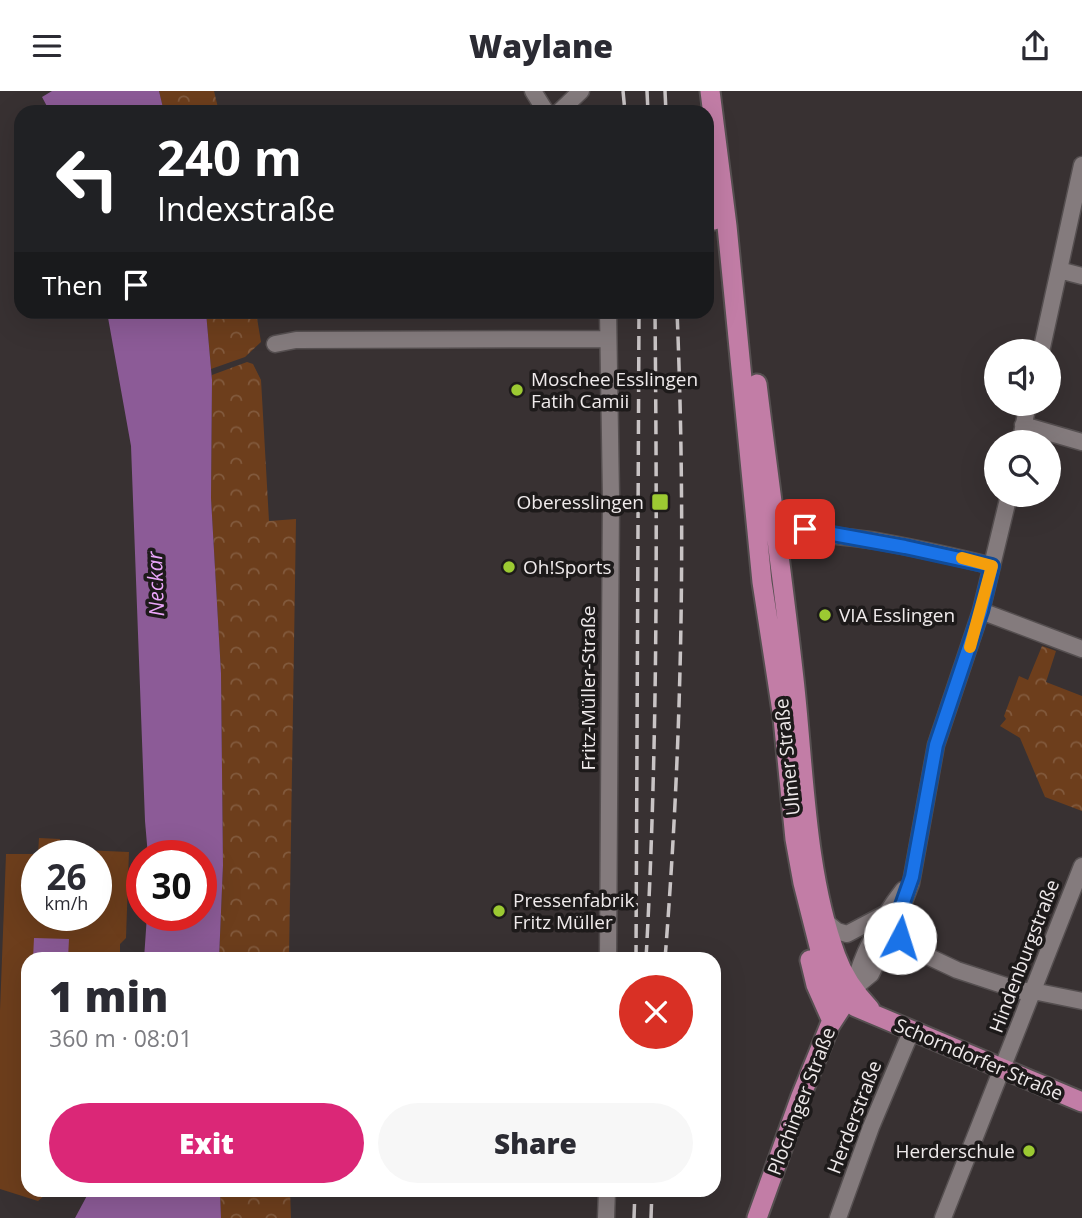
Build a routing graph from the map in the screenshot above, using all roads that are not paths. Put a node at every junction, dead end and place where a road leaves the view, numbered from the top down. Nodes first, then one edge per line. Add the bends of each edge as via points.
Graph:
1 (581, 91) edge
2 (721, 91) edge
3 (566, 105) edge
4 (714, 123) edge
5 (1082, 165) edge
6 (714, 217) edge
7 (1059, 270) junction
8 (1082, 276) edge
9 (734, 309) junction
10 (608, 319) edge
11 (608, 337) junction
12 (1044, 339) edge
13 (275, 344) dead end
14 (1025, 416) edge
15 (1023, 425) junction
16 (1022, 430) edge
17 (1082, 442) edge
18 (755, 506) junction
19 (1006, 507) edge
20 (773, 516) junction
21 (776, 537) junction
22 (992, 566) junction
23 (981, 611) junction
24 (1082, 649) edge
25 (1082, 866) edge
26 (803, 883) junction
27 (890, 919) junction
28 (826, 922) junction
29 (608, 952) edge
30 (1033, 991) junction
31 (849, 994) junction
32 (1082, 1001) edge
33 (832, 1021) junction
34 (911, 1032) junction
35 (1003, 1069) junction
36 (1082, 1102) edge
37 (607, 1197) edge
38 (838, 1217) edge
39 (606, 1218) edge
40 (757, 1218) edge
41 (943, 1218) edge

1 - 3 street
2 - 20 main road, Ulmer Straße
4 - 9 main road, Ulmer Straße
5 - 7 street
6 - 9 main road
7 - 8 street
7 - 12 street
9 - 18 main road, Ulmer Straße
10 - 11 street, Fritz-Müller-Straße
11 - 13 street
11 - 29 street, Fritz-Müller-Straße
14 - 15 street
15 - 16 street
15 - 17 street
18 - 21 main road, Ulmer Straße
18 - 26 main road, Ulmer Straße
19 - 22 street, Plochinger Straße
20 - 21 main road, Ulmer Straße
20 - 22 street via 801,529
21 - 28 main road, Ulmer Straße via 811,836
22 - 23 street, Plochinger Straße
23 - 24 street
23 - 27 street, Plochinger Straße via 936,745 912,877
25 - 30 street, Hindenburgstraße
26 - 31 main road, Ulmer Straße via 827,978
26 - 33 main road via 809,956
27 - 28 street via 847,934
27 - 30 street via 911,949 986,981
27 - 31 street, Plochinger Straße via 859,967
28 - 31 main road, Ulmer Straße
30 - 32 street
30 - 35 street, Hindenburgstraße
31 - 33 main road, Plochinger Straße
31 - 34 main road, Schorndorfer Straße via 876,1016
33 - 40 main road, Plochinger Straße
34 - 35 main road, Schorndorfer Straße
34 - 38 street, Herderstraße
35 - 36 main road, Schorndorfer Straße
35 - 41 street, Hindenburgstraße
37 - 39 street

